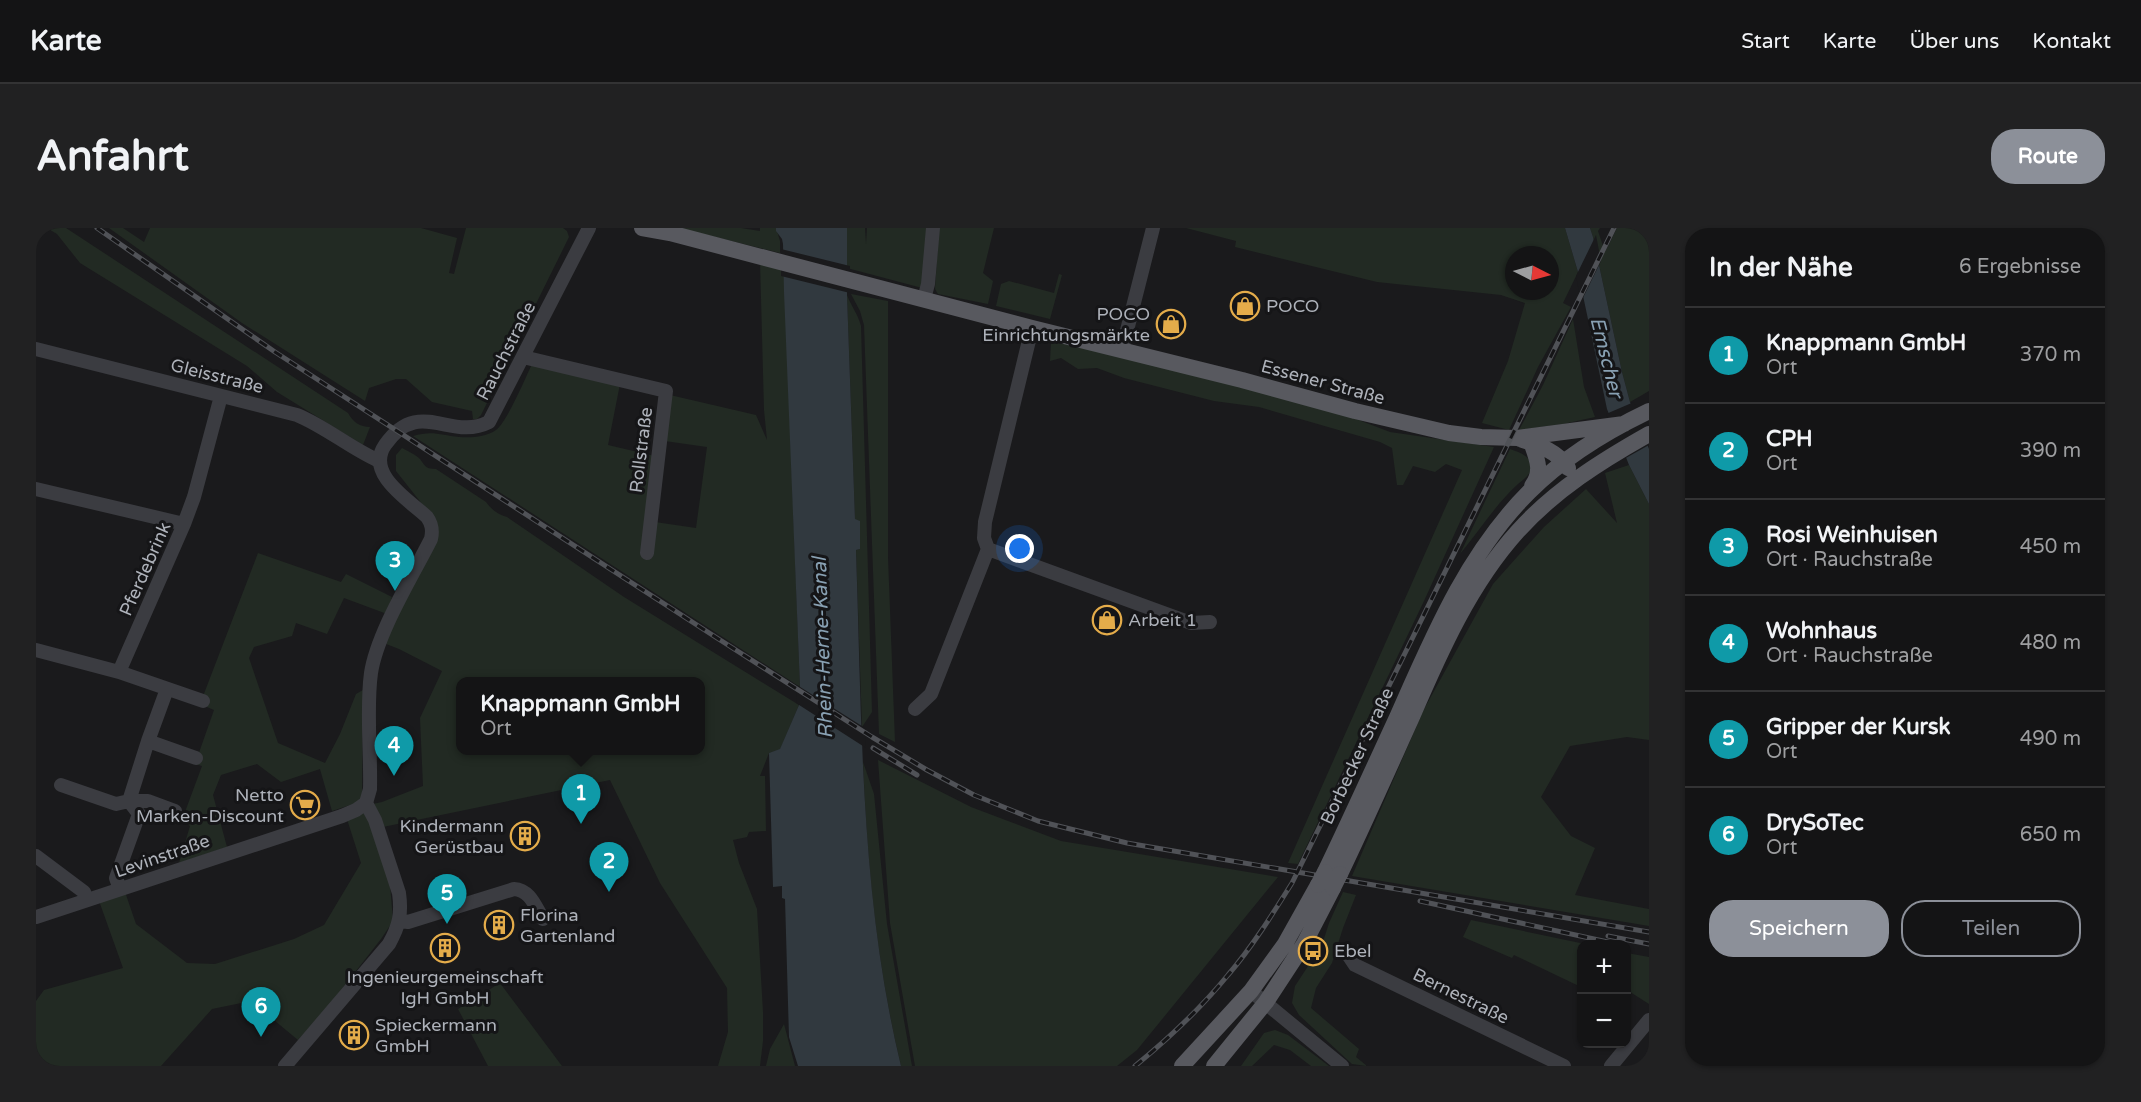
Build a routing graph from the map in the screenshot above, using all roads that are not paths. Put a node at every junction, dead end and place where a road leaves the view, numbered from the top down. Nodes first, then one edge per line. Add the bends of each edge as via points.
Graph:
1 (589, 228) edge
2 (642, 228) edge
3 (933, 228) edge
4 (1153, 228) edge
5 (924, 299) junction
6 (1032, 328) junction
7 (36, 349) edge
8 (1122, 350) junction
9 (523, 357) junction
10 (221, 396) junction
11 (1647, 412) edge
12 (1600, 432) junction
13 (1550, 434) junction
14 (1649, 434) edge
15 (1524, 440) junction
16 (1569, 458) junction
17 (379, 461) junction
18 (1578, 477) junction
19 (36, 489) edge
20 (1528, 493) junction
21 (184, 524) junction
22 (988, 549) junction
23 (648, 553) dead end
24 (1210, 622) dead end
25 (36, 650) edge
26 (119, 672) junction
27 (167, 689) junction
28 (203, 700) dead end
29 (915, 709) dead end
30 (148, 741) junction
31 (196, 758) dead end
32 (61, 785) dead end
33 (129, 801) junction
34 (366, 803) junction
35 (175, 811) dead end
36 (36, 856) edge
37 (1329, 880) junction
38 (120, 890) junction
39 (87, 900) junction
40 (36, 917) edge
41 (543, 919) dead end
42 (400, 921) junction
43 (1347, 953) dead end
44 (1251, 991) junction
45 (1266, 1002) junction
46 (1649, 1020) edge
47 (285, 1066) edge
48 (1182, 1066) edge
49 (1214, 1066) edge
50 (1342, 1066) edge
51 (1564, 1066) edge
52 (1611, 1066) edge

1 - 9 street, Rauchstraße
2 - 5 main road, Essener Straße
3 - 5 street
4 - 8 street
5 - 6 main road, Essener Straße
6 - 8 main road, Essener Straße
6 - 22 street via 985,522
7 - 10 street, Gleisstraße
8 - 15 main road, Essener Straße via 1420,427
9 - 17 street, Rauchstraße via 489,422 471,428 412,422 386,443
9 - 23 street, Rollstraße via 666,391
10 - 17 street, Gleisstraße via 310,420
10 - 21 street, Pferdebrink
11 - 12 main road, Essener Straße
12 - 13 main road, Essener Straße
12 - 16 main road
13 - 15 main road, Essener Straße
13 - 16 main road via 1565,443
14 - 18 main road
15 - 16 main road, Essener Straße
15 - 20 main road via 1538,464 1539,476
16 - 18 main road via 1579,465
16 - 20 main road, Borbecker Straße
17 - 34 street via 389,483 427,517 432,531 373,663 370,789
18 - 37 main road, Borbecker Straße via 1518,531 1478,585
19 - 21 street
20 - 37 main road, Borbecker Straße via 1486,544 1439,624 1359,802
21 - 26 street, Pferdebrink
22 - 24 street via 1191,623
22 - 29 street via 931,694
25 - 26 street
26 - 27 street
27 - 28 street
27 - 30 street
30 - 31 street
30 - 33 street
32 - 33 street via 116,804
33 - 35 street via 148,801
33 - 38 street via 139,814 116,878
34 - 38 street, Levinstraße via 342,816
34 - 42 street via 395,882 401,904
36 - 39 street via 84,892
37 - 44 main road, Borbecker Straße
37 - 45 main road, Borbecker Straße via 1304,944
38 - 39 street, Levinstraße
39 - 40 street, Levinstraße
41 - 42 street via 527,894 514,889 408,922
42 - 47 street via 388,944
43 - 51 street, Bernestraße via 1355,965
44 - 45 street
44 - 48 main road, Borbecker Straße
45 - 49 main road, Borbecker Straße
45 - 50 street
46 - 52 street

